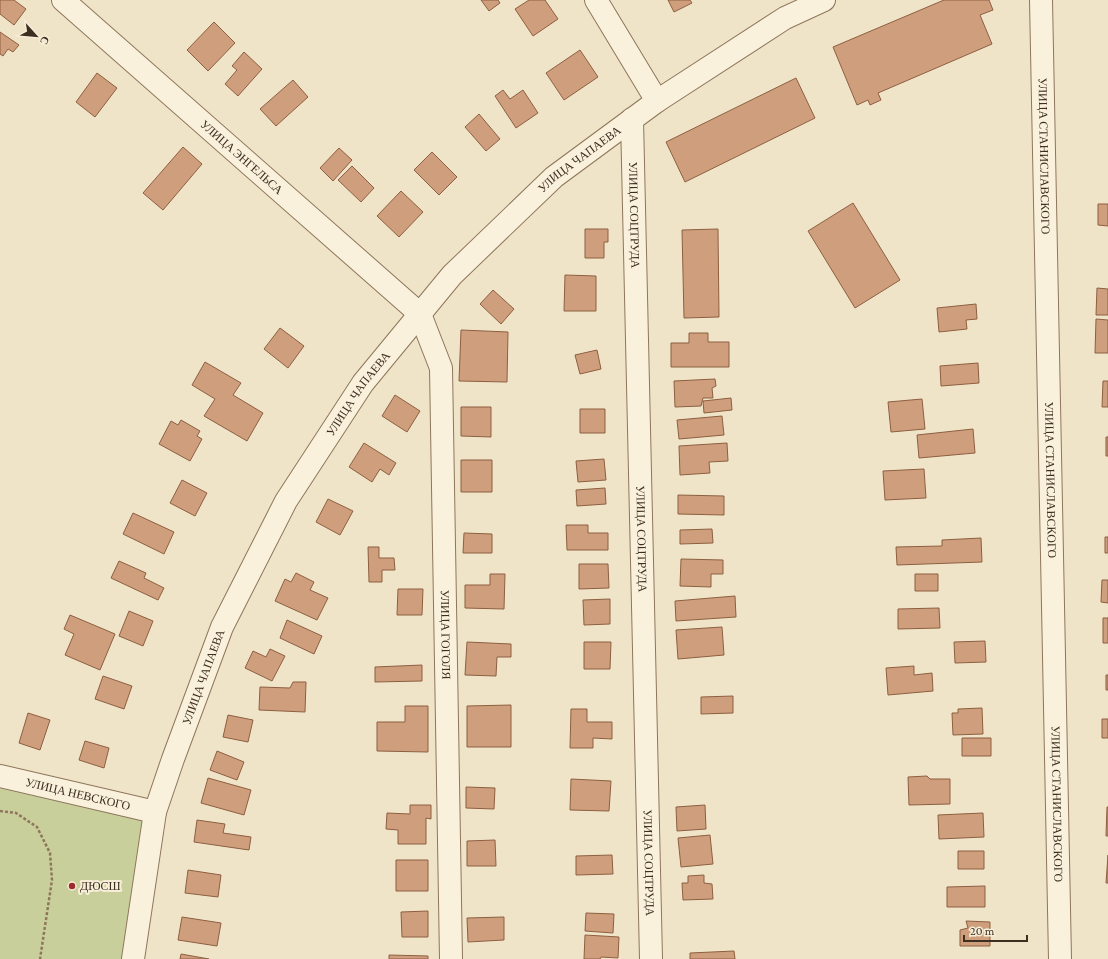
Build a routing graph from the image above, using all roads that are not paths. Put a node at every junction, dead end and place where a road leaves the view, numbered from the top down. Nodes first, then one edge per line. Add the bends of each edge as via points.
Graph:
1 (64, 0) edge
2 (596, 0) edge
3 (824, 0) edge
4 (1041, 0) edge
5 (656, 101) junction
6 (632, 119) junction
7 (420, 314) junction
8 (0, 776) edge
9 (155, 812) junction
10 (133, 959) edge
11 (450, 959) edge
12 (651, 959) edge
13 (1060, 959) edge

1 - 7 street, УЛИЦА ЭНГЕЛЬСА
2 - 5 street
3 - 5 street, УЛИЦА ЧАПАЕВА via 785,18
4 - 13 street, УЛИЦА СТАНИСЛАВСКОГО
5 - 6 street, УЛИЦА ЧАПАЕВА
6 - 7 street, УЛИЦА ЧАПАЕВА via 554,177 452,275
6 - 12 street, УЛИЦА СОЦТРУДА
7 - 9 street, УЛИЦА ЧАПАЕВА via 363,384 286,501 222,627
7 - 11 street, УЛИЦА ГОГОЛЯ via 441,368
8 - 9 street, УЛИЦА НЕВСКОГО
9 - 10 street, УЛИЦА ЧАПАЕВА

